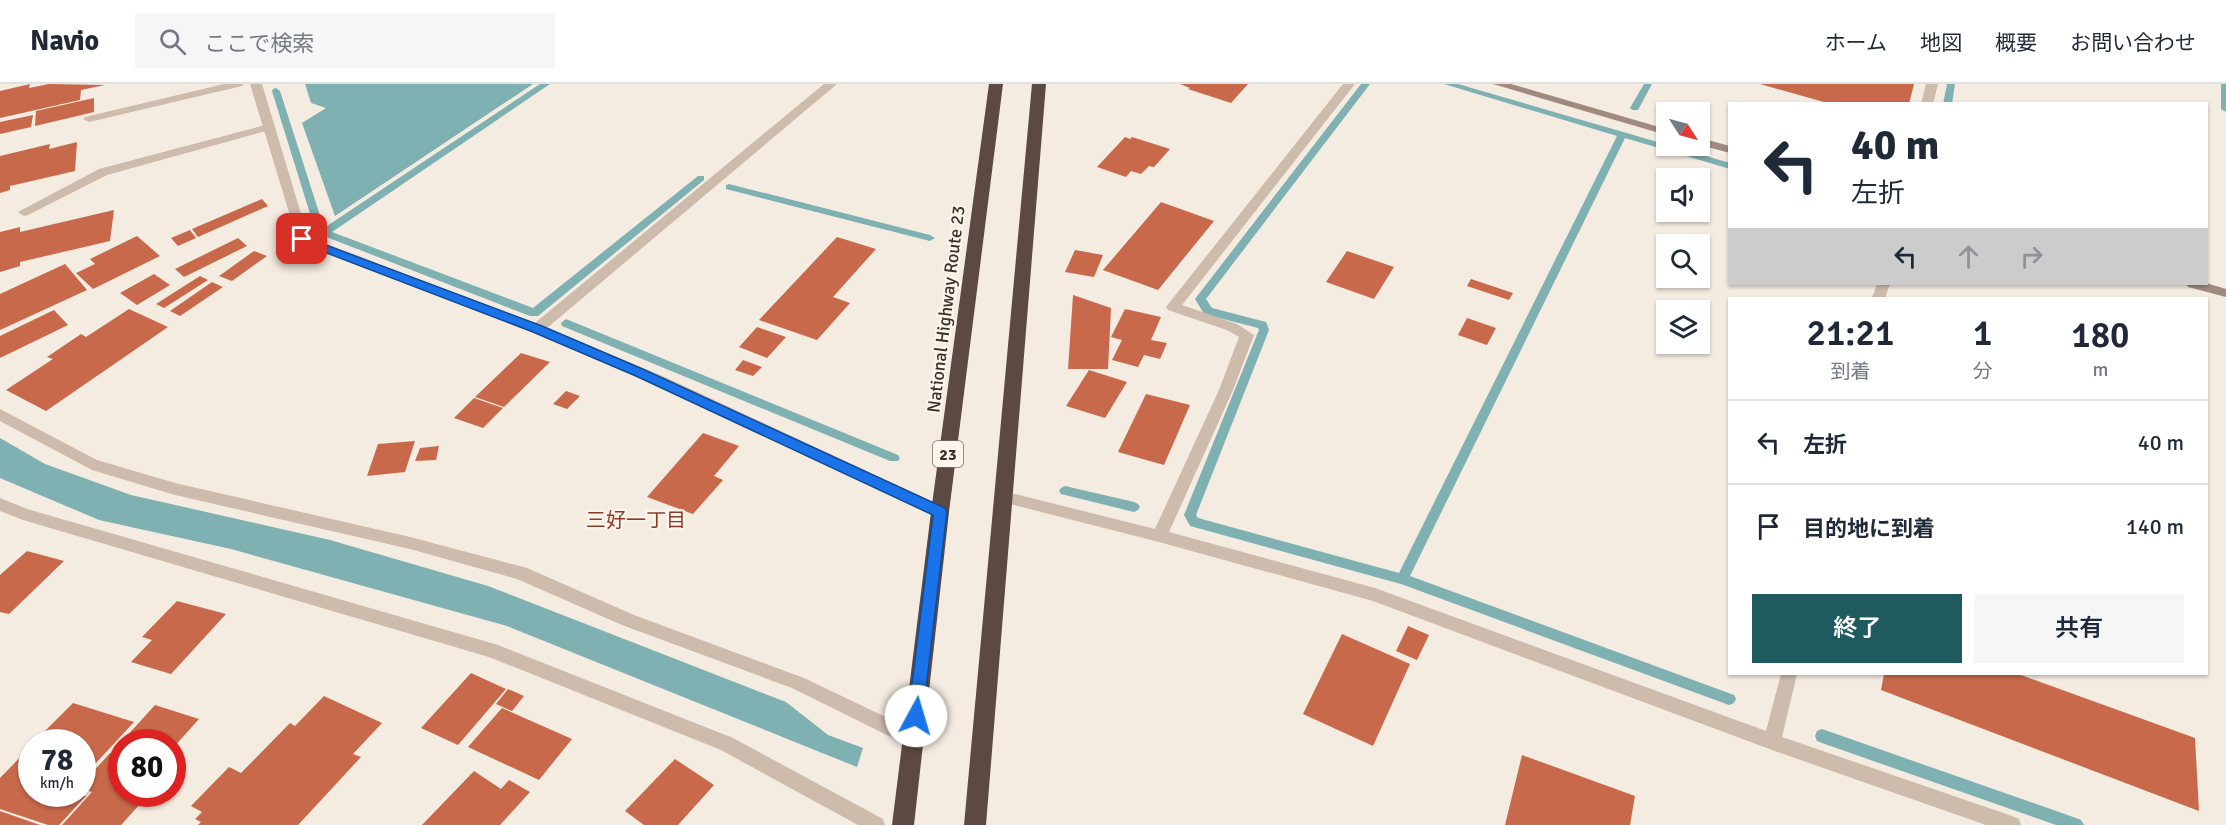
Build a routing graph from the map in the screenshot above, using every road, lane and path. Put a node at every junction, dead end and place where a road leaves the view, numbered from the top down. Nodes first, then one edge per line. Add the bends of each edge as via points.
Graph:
1 (238, 84) edge
2 (256, 84) edge
3 (831, 84) edge
4 (996, 84) edge
5 (1039, 84) edge
6 (1349, 84) edge
7 (1499, 84) edge
8 (1932, 84) edge
9 (1928, 102) edge
10 (89, 118) dead end
11 (269, 128) junction
12 (1656, 129) edge
13 (1710, 145) edge
14 (1728, 149) edge
15 (24, 212) dead end
16 (2197, 285) edge
17 (2226, 293) edge
18 (537, 329) junction
19 (0, 414) edge
20 (1003, 497) junction
21 (0, 504) edge
22 (940, 512) junction
23 (1159, 536) junction
24 (1789, 675) edge
25 (914, 739) junction
26 (1772, 742) junction
27 (876, 825) edge
28 (903, 825) edge
29 (975, 825) edge
30 (2012, 825) edge

1 - 10 street
2 - 11 street
3 - 18 street
4 - 22 highway, National Highway Route 23 / 23
5 - 20 highway
6 - 23 street via 1173,307 1246,335 1226,390
7 - 12 street
8 - 9 street
11 - 15 street via 103,172
11 - 18 street via 302,239
13 - 14 street
16 - 17 street
18 - 22 street via 662,382
19 - 25 street via 92,464 175,489 521,573 628,620 798,684
20 - 23 street
20 - 29 highway
21 - 27 street via 35,518 492,650 727,744
22 - 25 highway, National Highway Route 23 / 23
23 - 26 street via 1375,595
24 - 26 street
25 - 28 highway, National Highway Route 23 / 23
26 - 30 street

